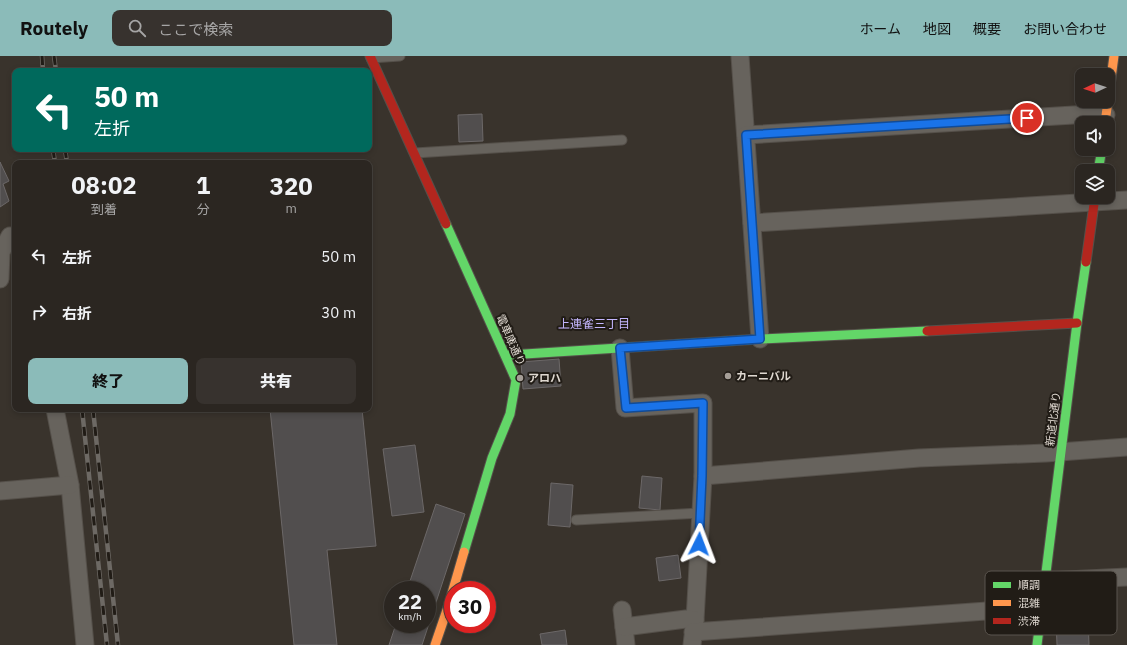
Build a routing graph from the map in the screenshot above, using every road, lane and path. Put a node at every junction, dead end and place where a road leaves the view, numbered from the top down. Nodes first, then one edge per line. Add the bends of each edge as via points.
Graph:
1 (400, 56) edge
2 (740, 56) edge
3 (370, 57) edge
4 (1118, 62) edge
5 (1096, 116) edge
6 (1107, 116) edge
7 (746, 135) junction
8 (622, 140) dead end
9 (414, 153) junction
10 (1075, 200) edge
11 (1115, 200) edge
12 (1127, 200) edge
13 (1093, 204) edge
14 (752, 223) junction
15 (8, 236) edge
16 (0, 280) edge
17 (1077, 323) junction
18 (760, 339) junction
19 (620, 348) junction
20 (506, 356) junction
21 (56, 412) edge
22 (1127, 447) edge
23 (1061, 452) junction
24 (702, 476) junction
25 (70, 485) junction
26 (0, 491) edge
27 (700, 513) junction
28 (576, 520) dead end
29 (1047, 571) edge
30 (1117, 577) edge
31 (1127, 577) edge
32 (622, 610) dead end
33 (985, 611) edge
34 (624, 627) junction
35 (693, 632) edge
36 (1038, 635) edge
37 (85, 645) edge
38 (435, 645) edge
39 (626, 645) edge
40 (1037, 645) edge

1 - 3 lane
2 - 7 street
3 - 9 street, 電車庫通り
4 - 6 street
5 - 7 street via 1090,114
7 - 14 street
8 - 9 lane
9 - 20 street, 電車庫通り
10 - 14 street
11 - 12 street
13 - 17 street, 新道北通り
14 - 18 street
15 - 16 street via 1,252
17 - 18 street
17 - 23 street, 新道北通り
18 - 19 street
19 - 20 street
19 - 24 street via 626,408 703,403
20 - 38 street, 電車庫通り via 516,380 510,414 492,458
21 - 25 street
22 - 23 street
23 - 24 street via 919,458
23 - 29 street, 新道北通り
24 - 27 street
25 - 26 street
25 - 37 street
27 - 28 lane
27 - 35 street
30 - 31 street
32 - 34 street
33 - 35 street
34 - 35 street via 686,619
34 - 39 street
36 - 40 street, 新道北通り

